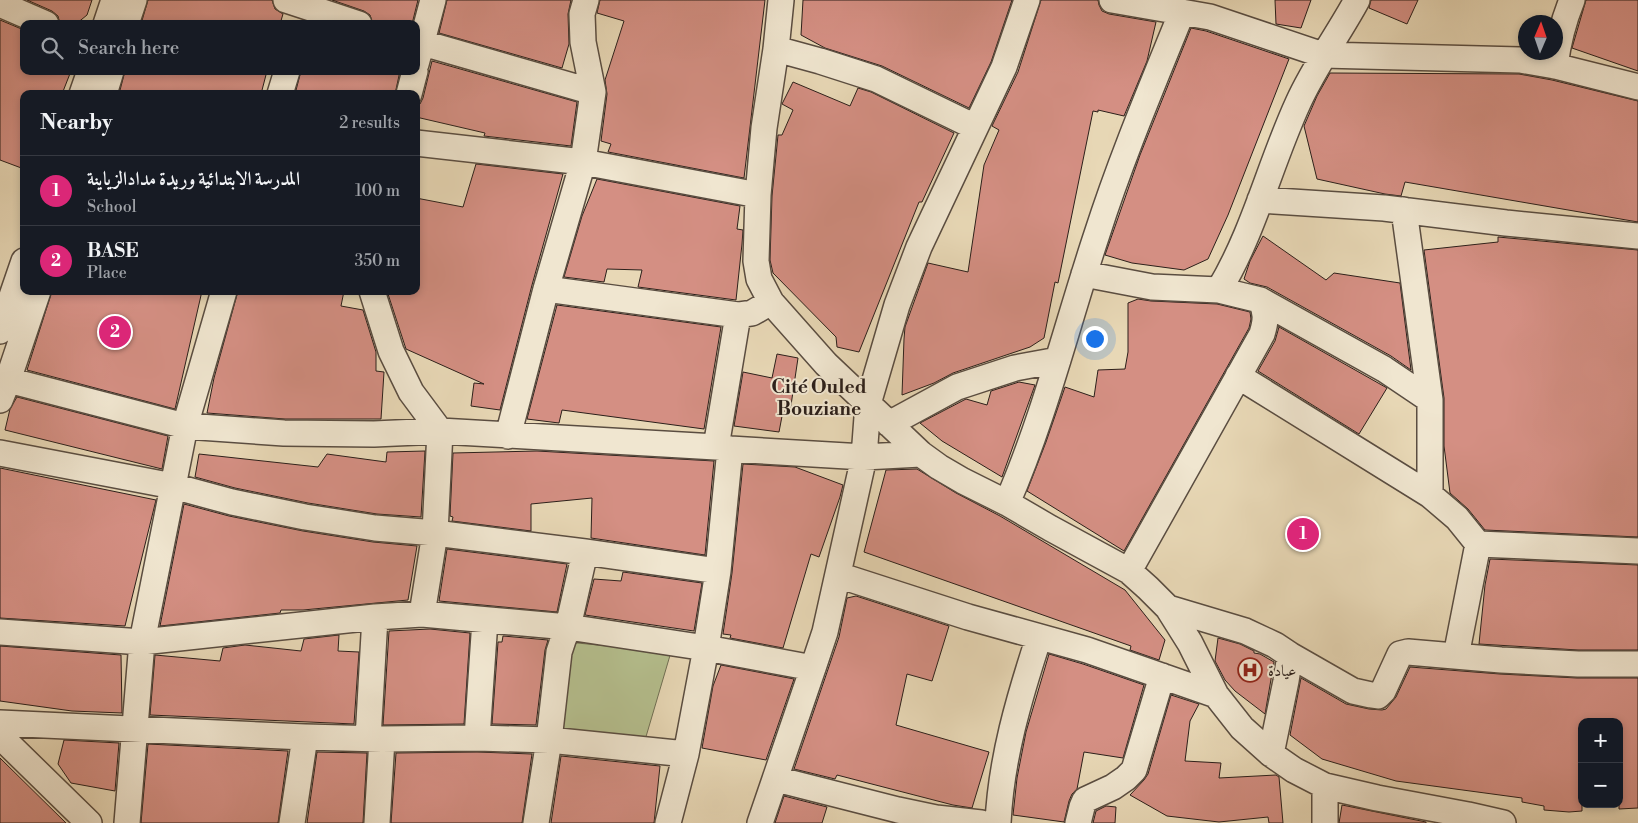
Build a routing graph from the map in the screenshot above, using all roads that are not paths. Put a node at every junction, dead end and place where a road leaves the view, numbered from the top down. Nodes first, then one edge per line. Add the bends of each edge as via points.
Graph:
1 (114, 0) edge
2 (134, 0) edge
3 (433, 0) edge
4 (586, 0) edge
5 (781, 0) edge
6 (1027, 0) edge
7 (1112, 0) edge
8 (1357, 0) edge
9 (1572, 0) edge
10 (0, 4) edge
11 (299, 8) edge
12 (1213, 9) edge
13 (1182, 12) junction
14 (37, 20) edge
15 (107, 20) edge
16 (127, 20) edge
17 (345, 20) edge
18 (420, 42) edge
19 (420, 49) edge
20 (776, 49) junction
21 (1323, 55) junction
22 (1555, 66) junction
23 (89, 75) edge
24 (110, 75) edge
25 (286, 75) edge
26 (413, 75) edge
27 (1638, 87) edge
28 (83, 90) edge
29 (105, 90) edge
30 (281, 90) edge
31 (410, 90) edge
32 (593, 92) junction
33 (975, 127) junction
34 (420, 143) edge
35 (583, 162) junction
36 (758, 195) junction
37 (1260, 200) junction
38 (1404, 210) junction
39 (1638, 236) edge
40 (1084, 274) junction
41 (20, 276) edge
42 (546, 289) junction
43 (1218, 290) junction
44 (223, 295) edge
45 (373, 295) edge
46 (1260, 300) junction
47 (771, 302) junction
48 (738, 316) junction
49 (0, 331) edge
50 (1058, 360) junction
51 (1238, 376) junction
52 (4, 390) edge
53 (1430, 400) junction
54 (868, 404) junction
55 (889, 424) junction
56 (185, 426) junction
57 (440, 431) junction
58 (508, 436) junction
59 (723, 448) junction
60 (0, 453) edge
61 (921, 454) junction
62 (864, 457) junction
63 (173, 486) junction
64 (1430, 495) junction
65 (1007, 503) junction
66 (435, 533) junction
67 (1478, 544) junction
68 (1638, 551) edge
69 (585, 552) junction
70 (718, 571) junction
71 (1129, 571) junction
72 (838, 575) junction
73 (1168, 608) junction
74 (422, 614) junction
75 (375, 617) junction
76 (484, 620) junction
77 (568, 627) junction
78 (0, 632) edge
79 (1038, 637) junction
80 (142, 642) junction
81 (706, 648) junction
82 (1290, 655) junction
83 (1456, 656) junction
84 (1638, 664) edge
85 (813, 668) junction
86 (1162, 676) junction
87 (1216, 695) junction
88 (0, 723) edge
89 (134, 730) junction
90 (0, 736) edge
91 (305, 737) junction
92 (477, 738) junction
93 (375, 739) junction
94 (550, 740) junction
95 (686, 754) junction
96 (1271, 754) junction
97 (776, 779) junction
98 (1325, 786) junction
99 (936, 820) edge
100 (89, 823) edge
101 (127, 823) edge
102 (292, 823) edge
103 (377, 823) edge
104 (536, 823) edge
105 (668, 823) edge
106 (760, 823) edge
107 (981, 823) edge
108 (998, 823) edge
109 (1078, 823) edge
110 (1325, 823) edge
111 (1503, 823) edge

1 - 15 street
2 - 16 street
3 - 18 street
4 - 32 street via 582,14 583,42
5 - 20 street
6 - 33 street via 1004,67
7 - 13 street
8 - 21 street
9 - 22 street via 1562,26
10 - 14 street
11 - 17 street
12 - 13 street
12 - 21 street
13 - 40 street via 1109,198
19 - 32 street
20 - 33 street via 876,79
20 - 36 street
21 - 22 street via 1499,58
21 - 37 street via 1298,103
22 - 27 street
23 - 28 street
24 - 29 street
25 - 30 street
26 - 31 street
32 - 35 street
33 - 54 street via 919,247 897,305
34 - 35 street
35 - 36 street
35 - 42 street
36 - 47 street via 756,261 759,279
37 - 38 street
37 - 43 street via 1232,266
38 - 39 street
38 - 53 street
40 - 43 street via 1152,287
40 - 50 street
41 - 49 street
41 - 52 street
42 - 48 street
42 - 58 street
43 - 46 street
44 - 56 street
45 - 57 street via 391,351 411,392
46 - 51 street via 1265,325
46 - 53 street via 1384,369
47 - 48 street via 752,313
47 - 54 street via 826,364
48 - 59 street
50 - 55 street via 1015,368 957,386
50 - 65 street
51 - 64 street
51 - 71 street
52 - 56 street
53 - 64 street
54 - 55 street
54 - 62 street
55 - 61 street
56 - 57 street via 284,433
56 - 63 street
57 - 58 street
57 - 66 street
58 - 59 street
59 - 62 street
59 - 70 street
60 - 63 street
61 - 62 street
61 - 65 street via 963,481
62 - 72 street
63 - 66 street via 305,517
63 - 80 street
64 - 67 street via 1458,518
65 - 71 street
66 - 69 street
66 - 74 street
67 - 68 street
67 - 83 street
69 - 70 street
69 - 77 street
70 - 81 street
71 - 73 street
72 - 79 street
72 - 85 street
73 - 82 street via 1245,631
73 - 87 street
74 - 75 street
74 - 76 street
75 - 80 street
75 - 93 street
76 - 77 street
76 - 92 street
77 - 81 street
77 - 94 street via 560,652
78 - 80 street
79 - 86 street
79 - 108 street via 1006,753
80 - 89 street
81 - 85 street
81 - 95 street
82 - 83 street via 1353,691 1371,696 1378,696 1383,691 1400,654
82 - 96 street
83 - 84 street via 1558,663
85 - 97 street
86 - 87 street
86 - 109 street via 1134,770 1113,787 1085,800
87 - 96 street via 1242,728
88 - 89 street
89 - 91 street
89 - 101 street
90 - 100 street
91 - 93 street
91 - 102 street
92 - 93 street
92 - 94 street
93 - 103 street
94 - 95 street
94 - 104 street
95 - 105 street
96 - 98 street
97 - 99 street
97 - 106 street
98 - 110 street
98 - 111 street
99 - 107 street

